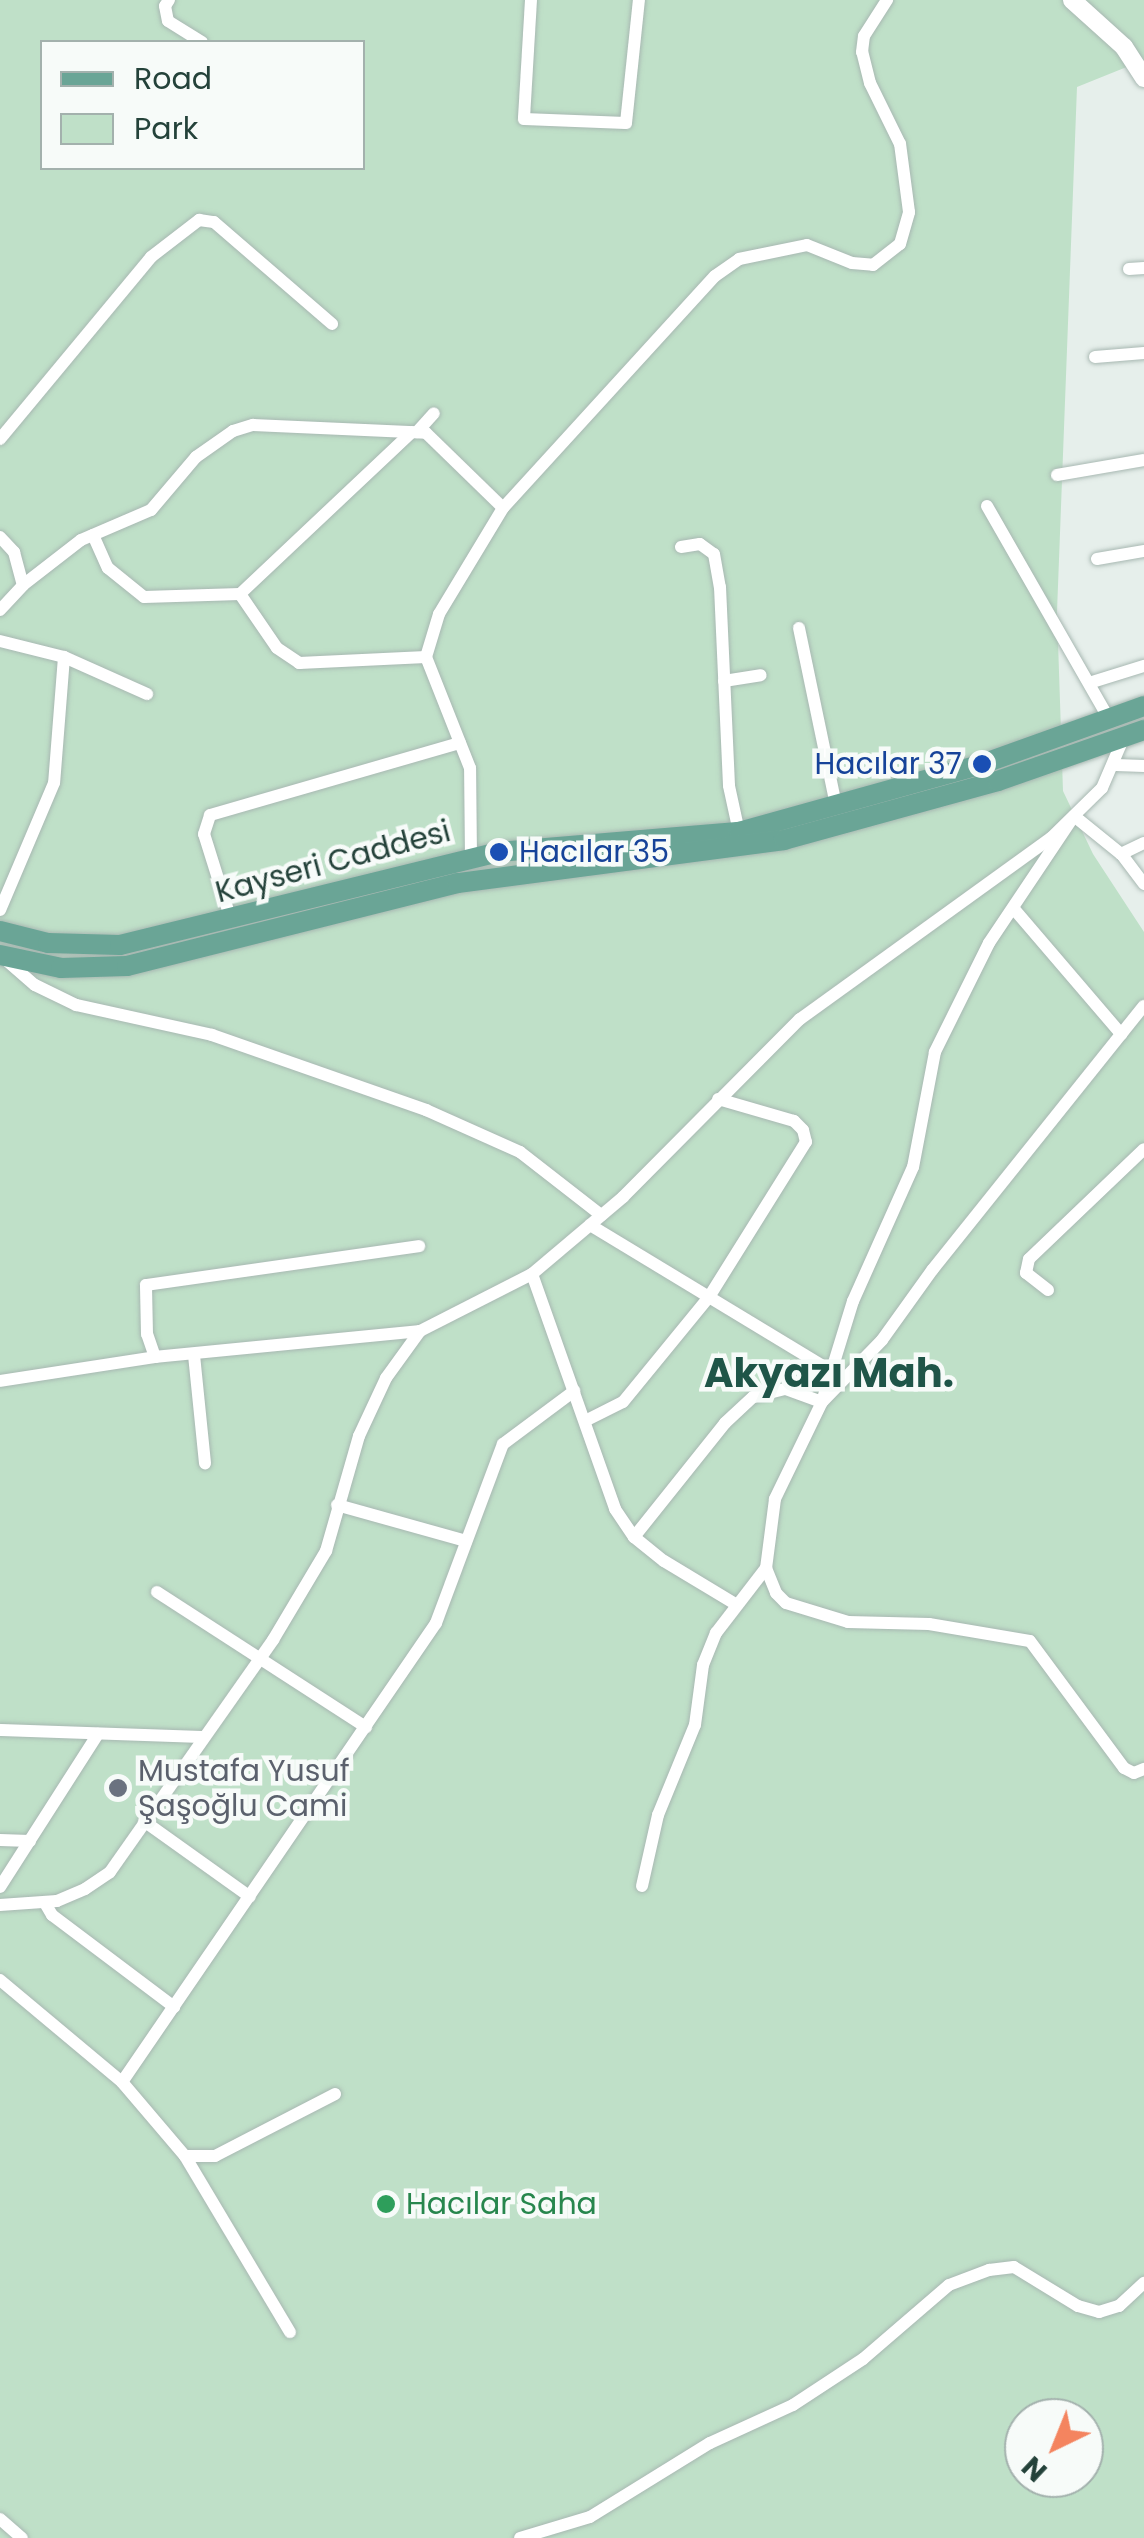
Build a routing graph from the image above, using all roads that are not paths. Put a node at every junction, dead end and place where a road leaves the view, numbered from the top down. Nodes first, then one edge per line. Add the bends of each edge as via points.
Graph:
1 (169, 0) edge
2 (532, 0) edge
3 (639, 0) edge
4 (886, 0) edge
5 (1072, 0) edge
6 (199, 40) edge
7 (1144, 78) edge
8 (332, 324) dead end
9 (1144, 354) edge
10 (1095, 357) dead end
11 (434, 412) dead end
12 (415, 432) junction
13 (0, 438) edge
14 (1144, 460) edge
15 (1057, 475) dead end
16 (987, 506) dead end
17 (504, 508) junction
18 (94, 535) junction
19 (0, 537) edge
20 (682, 548) dead end
21 (1144, 551) edge
22 (1097, 560) dead end
23 (23, 584) junction
24 (240, 594) junction
25 (0, 610) edge
26 (800, 628) dead end
27 (0, 641) edge
28 (64, 657) junction
29 (426, 657) junction
30 (1144, 666) edge
31 (761, 674) dead end
32 (724, 681) junction
33 (1089, 682) junction
34 (146, 694) dead end
35 (1144, 706) edge
36 (1109, 719) junction
37 (1144, 730) edge
38 (1123, 739) junction
39 (460, 743) junction
40 (1116, 765) junction
41 (1144, 766) edge
42 (836, 805) junction
43 (1074, 816) junction
44 (739, 832) junction
45 (1144, 843) edge
46 (1121, 854) junction
47 (471, 858) junction
48 (1144, 884) edge
49 (1014, 909) junction
50 (0, 910) edge
51 (231, 920) junction
52 (0, 931) edge
53 (0, 955) edge
54 (1144, 1006) edge
55 (1121, 1034) junction
56 (718, 1099) junction
57 (1144, 1149) edge
58 (602, 1215) junction
59 (590, 1225) junction
60 (419, 1246) dead end
61 (532, 1274) junction
62 (1048, 1290) dead end
63 (709, 1297) junction
64 (420, 1331) junction
65 (194, 1355) junction
66 (155, 1357) junction
67 (831, 1371) junction
68 (0, 1381) edge
69 (574, 1391) junction
70 (822, 1402) junction
71 (585, 1421) junction
72 (205, 1463) dead end
73 (337, 1505) junction
74 (634, 1537) junction
75 (466, 1541) junction
76 (766, 1568) junction
77 (158, 1592) dead end
78 (737, 1605) junction
79 (259, 1660) junction
80 (366, 1727) junction
81 (0, 1730) edge
82 (98, 1734) junction
83 (202, 1737) junction
84 (1144, 1769) edge
85 (144, 1821) junction
86 (0, 1840) edge
87 (30, 1840) junction
88 (642, 1886) dead end
89 (0, 1887) edge
90 (250, 1897) junction
91 (45, 1903) junction
92 (0, 1905) edge
93 (0, 1980) edge
94 (174, 2007) junction
95 (122, 2082) junction
96 (336, 2094) dead end
97 (185, 2156) junction
98 (1144, 2283) edge
99 (290, 2332) dead end
100 (0, 2520) edge
101 (22, 2538) edge
102 (520, 2538) edge

1 - 6 street via 168,22
2 - 3 street via 524,119 626,123
4 - 17 street via 862,52 900,144 907,228 893,254 863,266 807,245 739,259 715,276
5 - 7 street via 1124,48
8 - 13 street via 214,222 199,220 151,257
9 - 10 street
11 - 12 street
12 - 17 street via 426,432
12 - 18 street via 253,424 196,457 151,510
12 - 24 street
14 - 15 street
16 - 33 street
17 - 29 street via 439,614
18 - 23 street
18 - 24 street via 108,568 144,597
19 - 23 street via 14,552
20 - 32 street via 700,544 714,554
21 - 22 street
23 - 25 street
24 - 29 street via 277,648 299,664
26 - 42 street
27 - 28 street
28 - 34 street
28 - 50 street via 54,783
29 - 39 street
30 - 33 street
31 - 32 street
32 - 44 street via 729,786
33 - 36 street
35 - 36 main road, Kayseri Caddesi
36 - 42 main road, Kayseri Caddesi
37 - 38 main road, Kayseri Caddesi
38 - 40 street
38 - 53 main road, Kayseri Caddesi via 784,840 458,883 127,966 62,968
39 - 47 street via 470,768
39 - 51 street via 210,816 204,834
40 - 41 street
40 - 43 street
42 - 44 main road, Kayseri Caddesi
43 - 46 street
43 - 49 street
43 - 56 street via 962,907 800,1019
44 - 47 main road, Kayseri Caddesi
45 - 46 street
46 - 48 street
47 - 51 main road, Kayseri Caddesi
49 - 55 street
49 - 67 street via 989,943 936,1052 913,1167 853,1301
51 - 52 main road, Kayseri Caddesi via 120,945 48,943
53 - 58 street via 35,985 76,1005 212,1036 426,1110 520,1152
54 - 55 street
55 - 70 street via 882,1340
56 - 58 street
56 - 63 street via 794,1121 806,1142
57 - 62 street via 1029,1259 1026,1273
58 - 59 street
59 - 61 street
59 - 63 street
60 - 66 street via 146,1285 147,1334
61 - 64 street
61 - 69 street
63 - 67 street
63 - 71 street via 623,1402
64 - 65 street
64 - 73 street via 386,1378
65 - 66 street
65 - 72 street
66 - 68 street
67 - 70 street
69 - 71 street
69 - 75 street via 504,1444
70 - 74 street via 786,1389 753,1398 725,1423
70 - 76 street via 774,1499
71 - 74 street via 615,1510
73 - 75 street
73 - 79 street via 326,1550
74 - 78 street
75 - 80 street via 436,1623
76 - 78 street
76 - 84 street via 786,1602 848,1622 928,1624 1030,1641 1124,1768 1134,1774
77 - 79 street
78 - 88 street via 702,1665 695,1726 658,1815
79 - 80 street
79 - 83 street
80 - 90 street
81 - 82 street
82 - 83 street
82 - 87 street
83 - 85 street
85 - 90 street
85 - 91 street via 110,1872 85,1890
86 - 87 street
87 - 89 street
90 - 94 street
91 - 92 street
91 - 94 street via 52,1916
93 - 95 street
94 - 95 street
95 - 97 street
96 - 97 street via 214,2156
97 - 99 street
98 - 102 street via 1118,2306 1098,2312 1014,2267 949,2285 863,2358 793,2405 710,2443 590,2517
100 - 101 street

